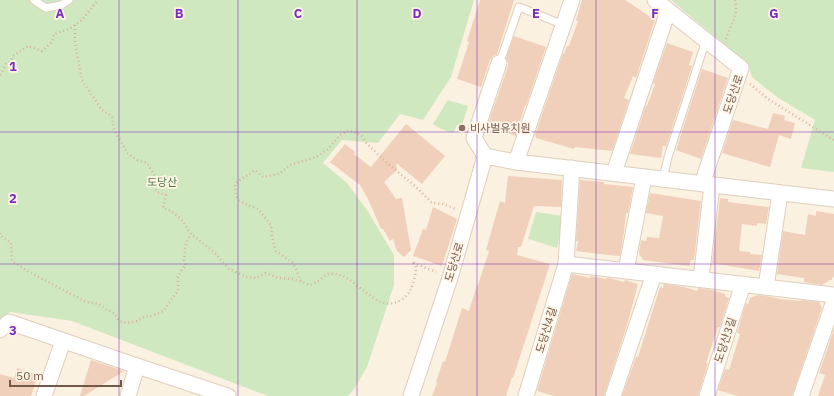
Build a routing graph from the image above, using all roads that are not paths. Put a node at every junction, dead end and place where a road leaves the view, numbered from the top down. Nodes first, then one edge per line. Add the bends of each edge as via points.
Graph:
1 (34, 0) edge
2 (69, 0) edge
3 (572, 0) edge
4 (655, 0) edge
5 (668, 11) junction
6 (564, 25) junction
7 (706, 40) junction
8 (501, 59) joint
9 (485, 156) junction
10 (516, 162) junction
11 (572, 168) junction
12 (614, 173) junction
13 (644, 177) junction
14 (664, 179) junction
15 (707, 184) junction
16 (780, 193) junction
17 (834, 199) edge
18 (566, 264) junction
19 (626, 271) junction
20 (654, 274) junction
21 (701, 279) junction
22 (744, 284) junction
23 (766, 287) junction
24 (834, 294) edge
25 (834, 301) edge
26 (0, 330) edge
27 (62, 340) junction
28 (137, 366) junction
29 (44, 396) edge
30 (128, 396) edge
31 (228, 396) edge
32 (411, 396) edge
33 (526, 396) edge
34 (613, 396) edge
35 (707, 396) edge
36 (801, 396) edge

1 - 2 lane via 46,8
3 - 6 street
4 - 5 street, 도당산로
5 - 7 street, 도당산로
5 - 12 street
6 - 8 lane via 519,7
6 - 10 street
7 - 14 lane via 668,157
7 - 15 street, 도당산로 via 741,68
8 - 9 street via 474,138
9 - 10 street
9 - 32 street, 도당산로 via 450,278
10 - 11 street
11 - 12 street
11 - 18 street
12 - 13 street
13 - 14 street
13 - 19 street
14 - 15 street
15 - 16 street
15 - 21 street, 도당산로
16 - 17 street
16 - 23 street
18 - 19 street
18 - 33 street, 도당산4길
19 - 20 street
20 - 21 street
20 - 34 street
21 - 22 street
22 - 23 street
22 - 35 street, 도당산3길
23 - 24 street
25 - 36 street
26 - 27 street via 9,322
27 - 28 street
27 - 29 street
28 - 30 street
28 - 31 street

